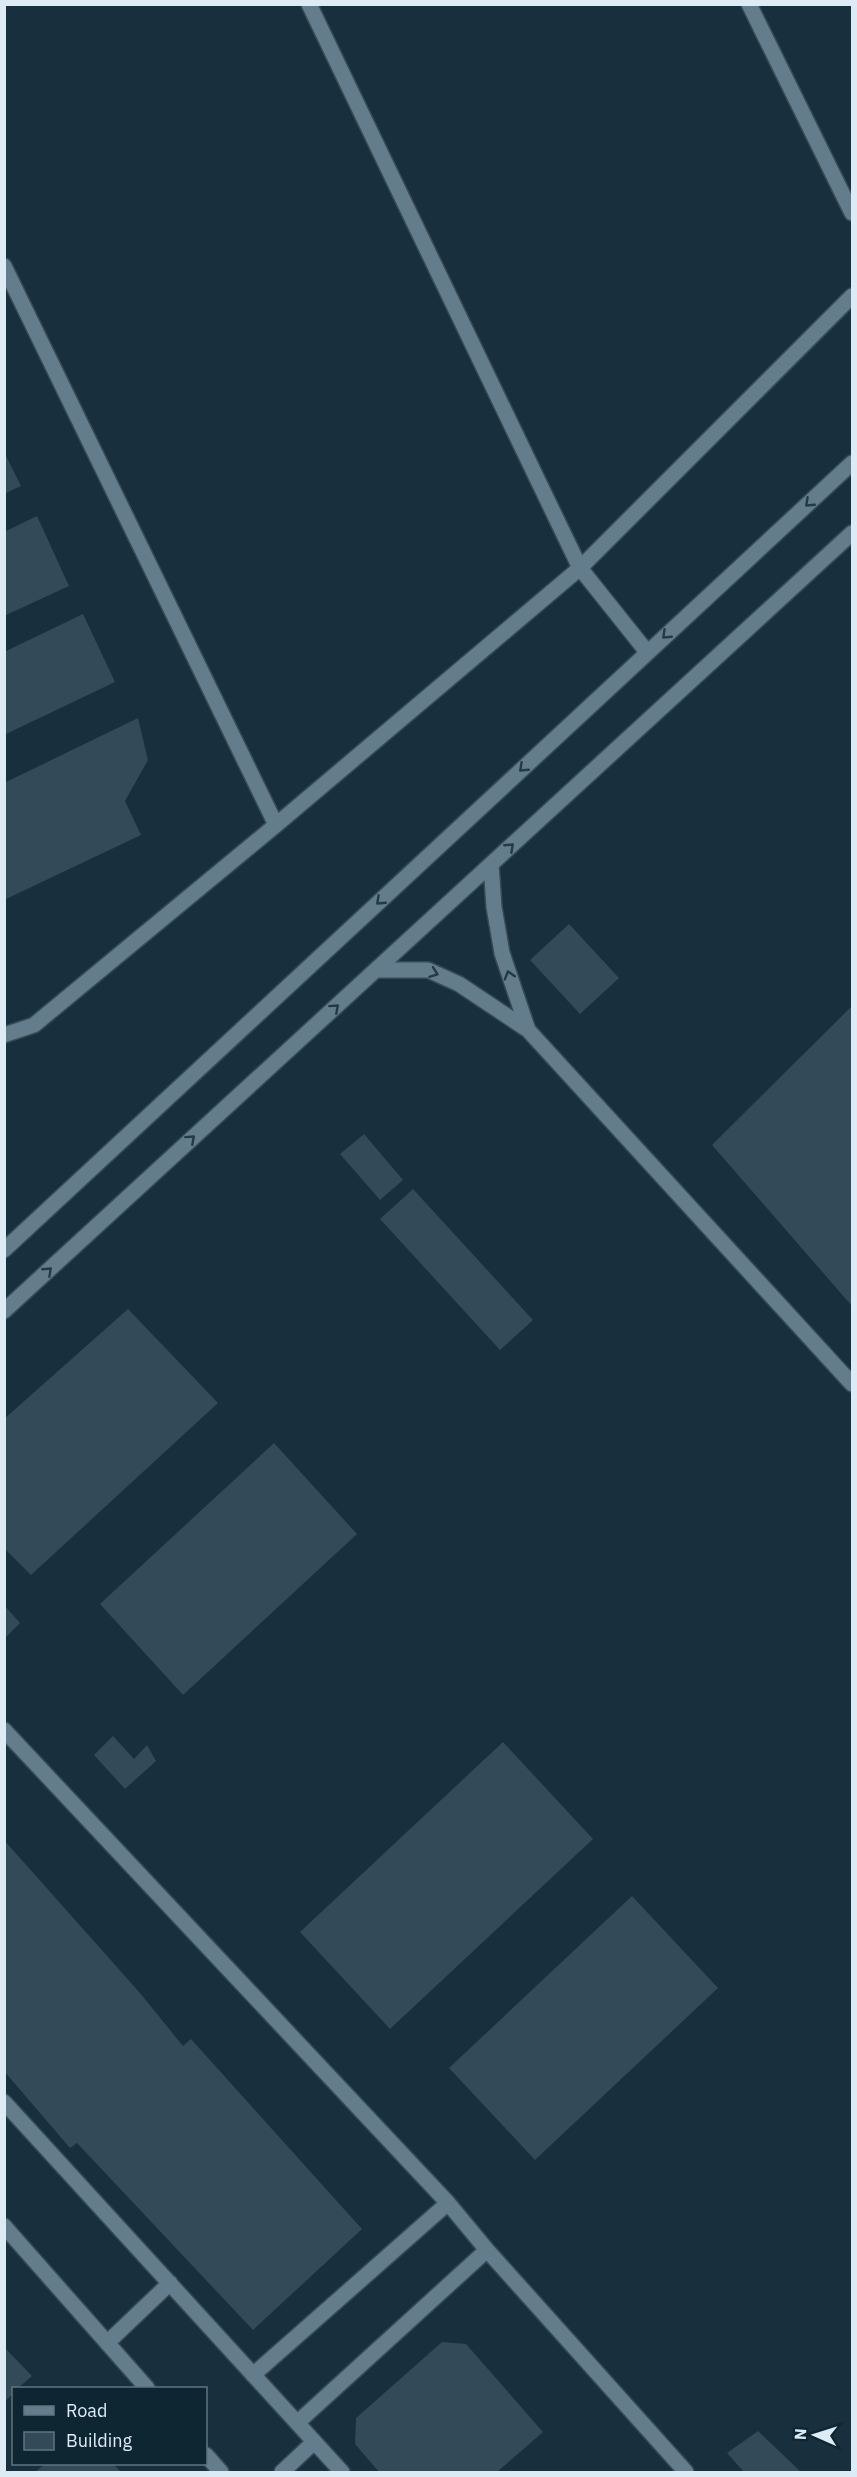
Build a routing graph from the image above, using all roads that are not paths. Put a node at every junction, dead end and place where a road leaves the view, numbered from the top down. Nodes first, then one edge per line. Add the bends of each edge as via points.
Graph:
1 (309, 4) edge
2 (749, 4) edge
3 (852, 213) edge
4 (4, 266) edge
5 (852, 296) edge
6 (852, 464) edge
7 (852, 532) edge
8 (580, 568) junction
9 (647, 652) junction
10 (276, 825) junction
11 (491, 864) junction
12 (376, 970) junction
13 (528, 1030) junction
14 (4, 1035) edge
15 (4, 1250) edge
16 (4, 1311) edge
17 (852, 1384) edge
18 (4, 1730) edge
19 (4, 2102) edge
20 (448, 2203) junction
21 (4, 2226) edge
22 (487, 2250) junction
23 (170, 2283) junction
24 (107, 2343) junction
25 (253, 2375) junction
26 (146, 2387) edge
27 (297, 2422) junction
28 (314, 2442) junction
29 (207, 2456) edge
30 (221, 2472) edge
31 (282, 2472) edge
32 (342, 2472) edge
33 (686, 2472) edge

1 - 8 lane
2 - 3 lane
4 - 10 lane
5 - 8 lane
6 -> 9 lane
11 -> 7 lane
8 - 9 lane
8 - 10 lane
9 -> 15 lane
10 - 14 lane via 34,1025
11 - 12 lane
13 -> 11 lane via 502,953
12 -> 13 lane via 428,970 459,984
16 -> 12 lane
13 - 17 lane
18 - 20 lane
19 - 23 lane
20 - 22 lane
20 - 25 lane
21 - 24 lane
22 - 27 lane
22 - 33 lane
23 - 24 lane
23 - 25 lane
24 - 26 lane
25 - 27 lane
27 - 28 lane
28 - 31 lane
28 - 32 lane
29 - 30 lane

